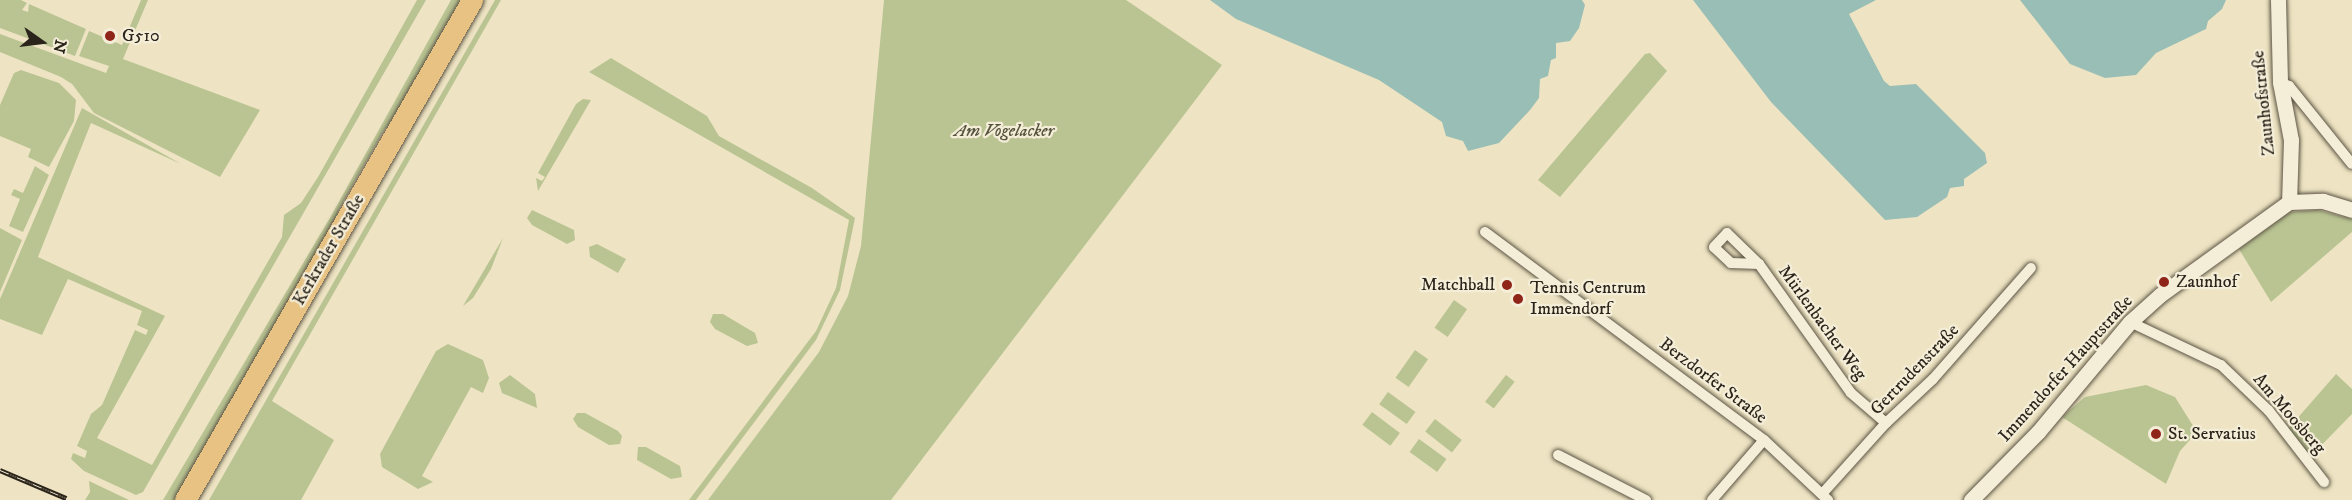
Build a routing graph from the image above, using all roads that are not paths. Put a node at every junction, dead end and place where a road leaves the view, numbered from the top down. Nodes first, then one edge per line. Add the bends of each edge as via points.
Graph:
1 (472, 0) edge
2 (486, 0) edge
3 (2278, 0) edge
4 (2280, 82) junction
5 (2352, 164) edge
6 (2289, 202) junction
7 (2352, 210) edge
8 (1485, 232) dead end
9 (1759, 264) dead end
10 (2031, 268) dead end
11 (2130, 322) junction
12 (1886, 423) junction
13 (1764, 440) junction
14 (1558, 455) dead end
15 (2324, 482) dead end
16 (1825, 497) edge
17 (185, 500) edge
18 (200, 500) edge
19 (1646, 500) edge
20 (1712, 500) edge
21 (1971, 500) edge

1 - 17 highway, Kerkrader Straße
2 - 18 highway, Kerkrader Straße
3 - 4 street, Zaunhofstraße
4 - 5 street via 2289,86
4 - 6 street, Zaunhofstraße via 2291,140
6 - 7 street via 2324,201
6 - 11 street, Immendorfer Hauptstraße via 2165,291
8 - 13 street, Berzdorfer Straße
9 - 12 street, Mürlenbacher Weg via 1851,393
10 - 12 street, Gertrudenstraße via 1933,379
11 - 15 street, Am Moosberg via 2221,364 2269,411
11 - 21 street, Immendorfer Hauptstraße via 2038,432
12 - 16 street, Gertrudenstraße
13 - 16 street, Berzdorfer Straße
13 - 20 street
14 - 19 street

